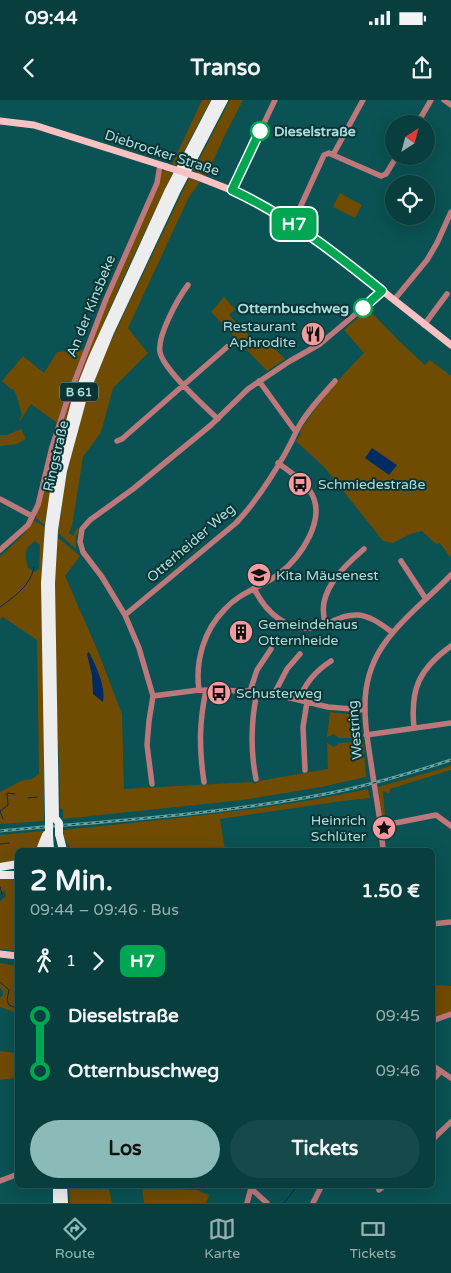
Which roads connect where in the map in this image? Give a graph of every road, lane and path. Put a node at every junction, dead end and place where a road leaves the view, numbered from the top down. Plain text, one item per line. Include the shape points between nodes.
1 (216, 100) edge
2 (224, 100) edge
3 (275, 100) edge
4 (363, 100) edge
5 (431, 100) edge
6 (444, 100) edge
7 (451, 104) edge
8 (422, 115) edge
9 (0, 121) edge
10 (333, 155) junction
11 (392, 165) edge
12 (163, 166) junction
13 (232, 190) junction
14 (451, 212) edge
15 (293, 224) junction
16 (188, 285) dead end
17 (382, 291) junction
18 (447, 294) dead end
19 (394, 300) junction
20 (424, 325) junction
21 (450, 343) edge
22 (227, 346) dead end
23 (259, 381) junction
24 (335, 381) dead end
25 (184, 385) junction
26 (218, 419) junction
27 (296, 432) junction
28 (117, 441) dead end
29 (278, 464) junction
30 (0, 499) edge
31 (32, 516) junction
32 (51, 531) junction
33 (364, 549) dead end
34 (0, 550) edge
35 (401, 562) dead end
36 (451, 577) edge
37 (254, 588) junction
38 (426, 599) junction
39 (125, 615) junction
40 (326, 624) junction
41 (392, 632) junction
42 (451, 646) edge
43 (271, 649) dead end
44 (300, 654) dead end
45 (331, 661) dead end
46 (199, 690) junction
47 (206, 690) junction
48 (250, 691) junction
49 (257, 692) junction
50 (274, 694) junction
51 (153, 696) junction
52 (299, 700) junction
53 (307, 702) junction
54 (364, 710) junction
55 (451, 723) edge
56 (414, 728) junction
57 (366, 735) junction
58 (306, 770) dead end
59 (256, 779) dead end
60 (204, 782) dead end
61 (152, 784) dead end
62 (380, 826) junction
63 (451, 826) edge
64 (52, 833) junction
65 (41, 848) edge
66 (50, 848) edge
67 (56, 848) edge
68 (62, 848) edge
69 (383, 848) edge
70 (15, 864) edge
71 (0, 867) edge
72 (0, 875) edge
73 (15, 875) edge
74 (451, 922) edge
75 (435, 924) edge
76 (2, 954) edge
77 (15, 956) edge
78 (451, 1014) edge
79 (435, 1020) edge
80 (435, 1067) edge
81 (441, 1071) junction
82 (435, 1077) edge
83 (451, 1078) edge
84 (451, 1122) edge
85 (435, 1137) edge
86 (15, 1175) edge
87 (0, 1181) edge
88 (61, 1188) edge
89 (61, 1188) edge
90 (249, 1188) edge
91 (250, 1188) edge
92 (320, 1188) edge
93 (57, 1203) edge
94 (65, 1203) edge
95 (247, 1203) edge
96 (267, 1203) edge
97 (313, 1203) edge

1 - 32 highway, Ringstraße / B 61 via 165,199 92,359 57,470
2 - 32 highway, Ringstraße / B 61 via 161,224 90,381 72,435
3 - 13 street
4 - 10 street
5 - 8 street
6 - 7 street
9 - 12 main road, Diebrocker Straße via 34,125
10 - 11 street via 381,176
10 - 15 street via 324,155
12 - 13 main road, Diebrocker Straße, bridge
12 - 31 street, An der Kinsbeke via 106,299 66,404 38,505
13 - 15 main road, Diebrocker Straße
14 - 19 street via 427,260
15 - 17 main road, Diebrocker Straße
16 - 25 street via 162,334 160,346 165,364
17 - 19 main road, Diebrocker Straße
17 - 23 street via 320,344
18 - 20 street
19 - 20 main road, Diebrocker Straße
20 - 21 main road, Diebrocker Straße
22 - 25 street
23 - 26 street
23 - 27 street
24 - 27 street, Otterheider Weg
25 - 26 street
25 - 28 street
26 - 39 street via 90,520 82,530 80,542 83,552
27 - 29 street, Otterheider Weg
29 - 37 street via 308,488 316,505 315,517 308,538 294,560 278,575
29 - 39 street, Otterheider Weg via 236,523
30 - 31 street
31 - 34 street, An der Kinsbeke via 28,525
32 - 64 highway, Ringstraße / B 61, bridge
33 - 40 street via 342,568 331,585 324,611
35 - 38 street
36 - 38 street, Westring
37 - 40 street via 268,611 283,622 303,627
37 - 46 street via 229,604 208,632 198,664
38 - 41 street, Westring
39 - 51 street
40 - 41 street via 358,615 374,620
41 - 54 street, Westring via 370,671
42 - 56 street via 432,660 417,685 413,706
43 - 48 street via 257,670
44 - 50 street via 287,669
45 - 52 street via 310,680
46 - 47 street
46 - 51 street
47 - 48 street
47 - 60 street via 199,743
48 - 49 street
49 - 50 street
49 - 59 street via 251,742
50 - 52 street
51 - 61 street via 147,745
52 - 53 street
53 - 54 street
53 - 58 street via 303,727
54 - 57 street, Westring
55 - 56 street
56 - 57 street
57 - 62 street, Westring
62 - 63 street via 436,815
62 - 69 street, Westring
64 - 65 highway, B 61
64 - 66 highway, Ringstraße / B 61
64 - 67 highway, Ringstraße / B 61
64 - 68 highway, B 61
70 - 71 highway
72 - 73 highway
74 - 75 street
76 - 77 main road
78 - 79 street
80 - 81 street
81 - 82 street
81 - 83 street
84 - 85 street
86 - 87 street
88 - 93 highway
89 - 94 highway
90 - 95 street
91 - 96 street
92 - 97 street

